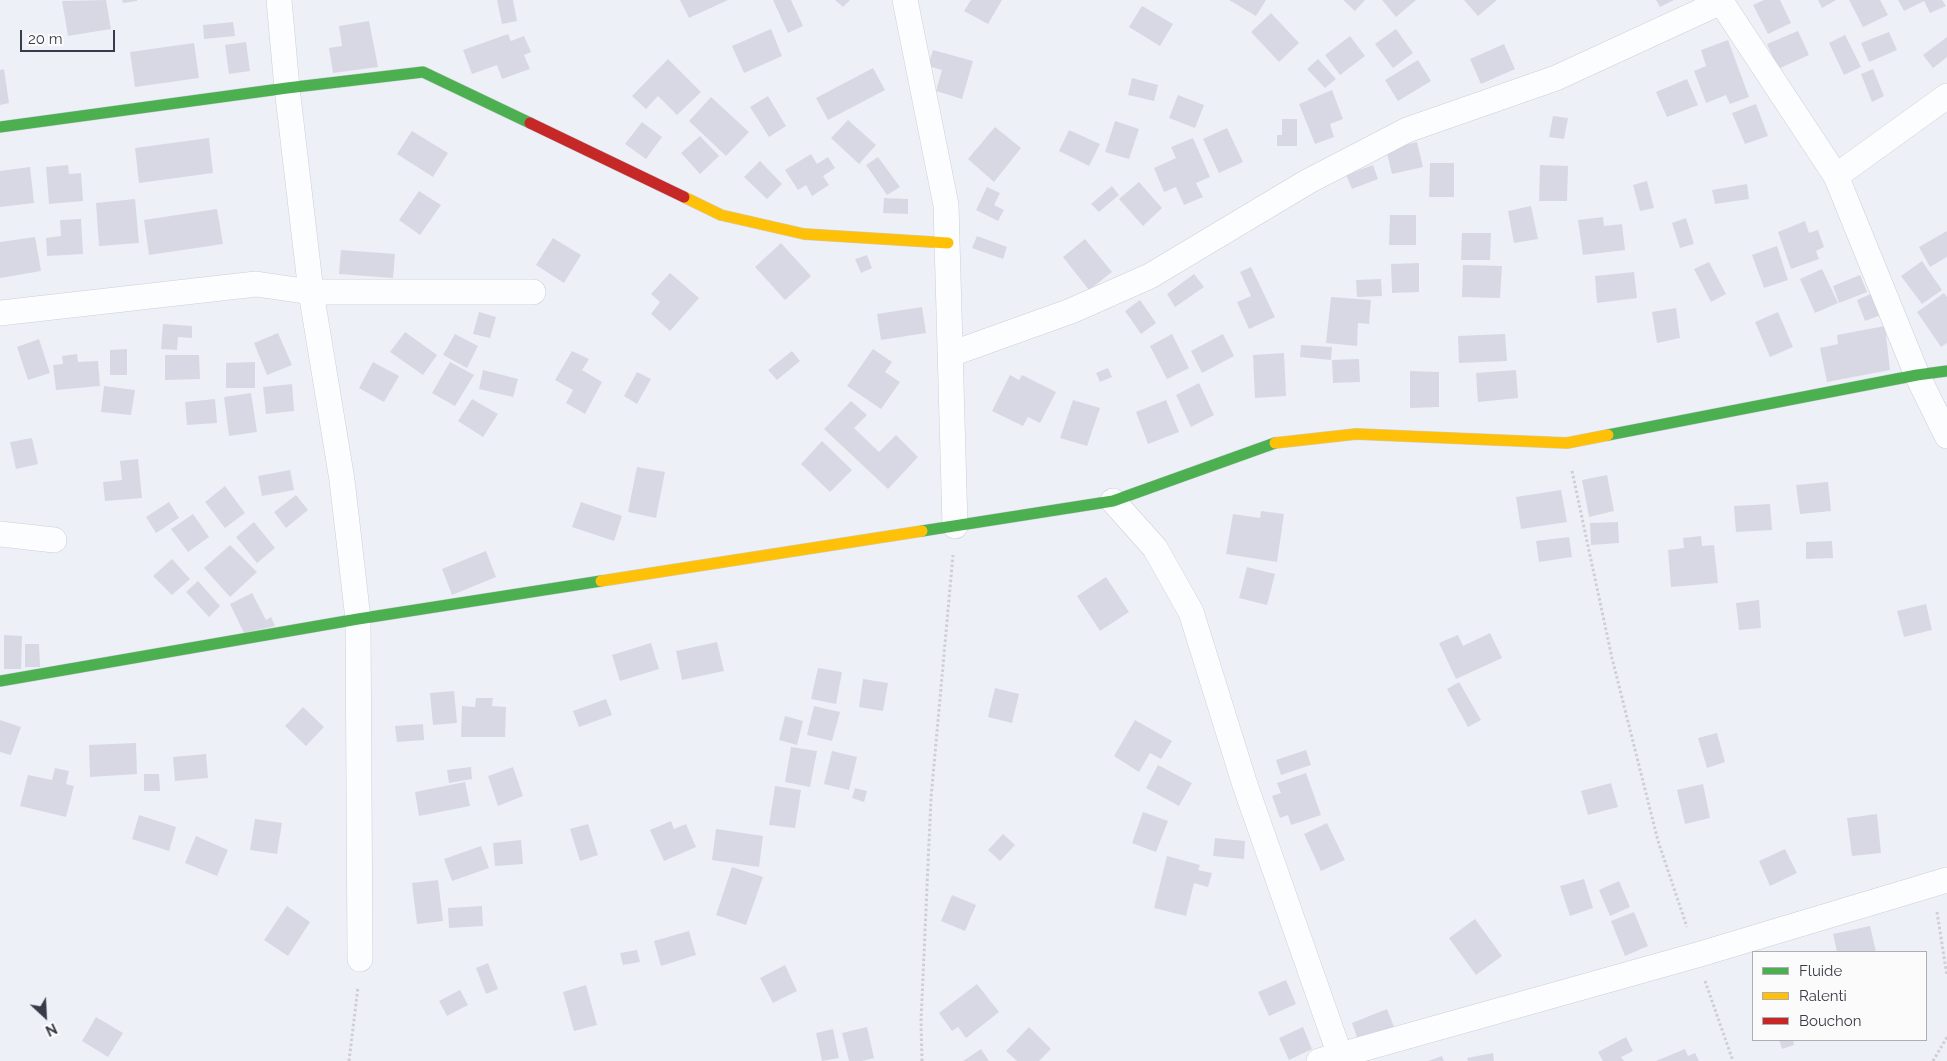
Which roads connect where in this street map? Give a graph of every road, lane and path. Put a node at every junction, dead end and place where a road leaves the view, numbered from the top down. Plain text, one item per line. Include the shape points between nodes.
1 (279, 0) edge
2 (905, 0) edge
3 (1720, 1) edge
4 (287, 88) junction
5 (1947, 96) edge
6 (0, 127) edge
7 (1836, 176) junction
8 (948, 243) junction
9 (311, 292) junction
10 (533, 292) dead end
11 (0, 313) edge
12 (950, 354) junction
13 (1947, 371) edge
14 (1917, 375) junction
15 (1947, 436) edge
16 (1566, 443) junction
17 (1112, 501) junction
18 (955, 526) junction
19 (0, 534) edge
20 (54, 540) dead end
21 (358, 619) junction
22 (0, 681) edge
23 (1940, 882) edge
24 (1697, 955) junction
25 (360, 959) joint
26 (1947, 976) edge
27 (1947, 1037) edge
28 (1334, 1059) edge
29 (349, 1061) edge
30 (922, 1061) edge
31 (1733, 1061) edge
32 (1933, 1061) edge

1 - 4 street
2 - 8 street via 946,205
3 - 7 street
3 - 12 street via 1556,78 1407,130 1307,182 1150,276 1071,310
4 - 6 street
4 - 8 street via 423,72 721,215 804,234
4 - 9 street
5 - 7 street
7 - 14 street
8 - 12 street
9 - 10 street
9 - 11 street via 256,284
9 - 21 street via 342,480
12 - 18 street
13 - 14 street
14 - 15 street
14 - 16 street
16 - 17 street via 1356,434 1270,444
16 - 24 path via 1612,658 1658,841
17 - 18 street
17 - 28 street via 1155,548 1191,612
18 - 21 street
18 - 30 path via 931,798
19 - 20 street
21 - 22 street
21 - 25 street
23 - 24 street
23 - 26 path
24 - 28 street
24 - 31 path
25 - 29 path
27 - 32 path

